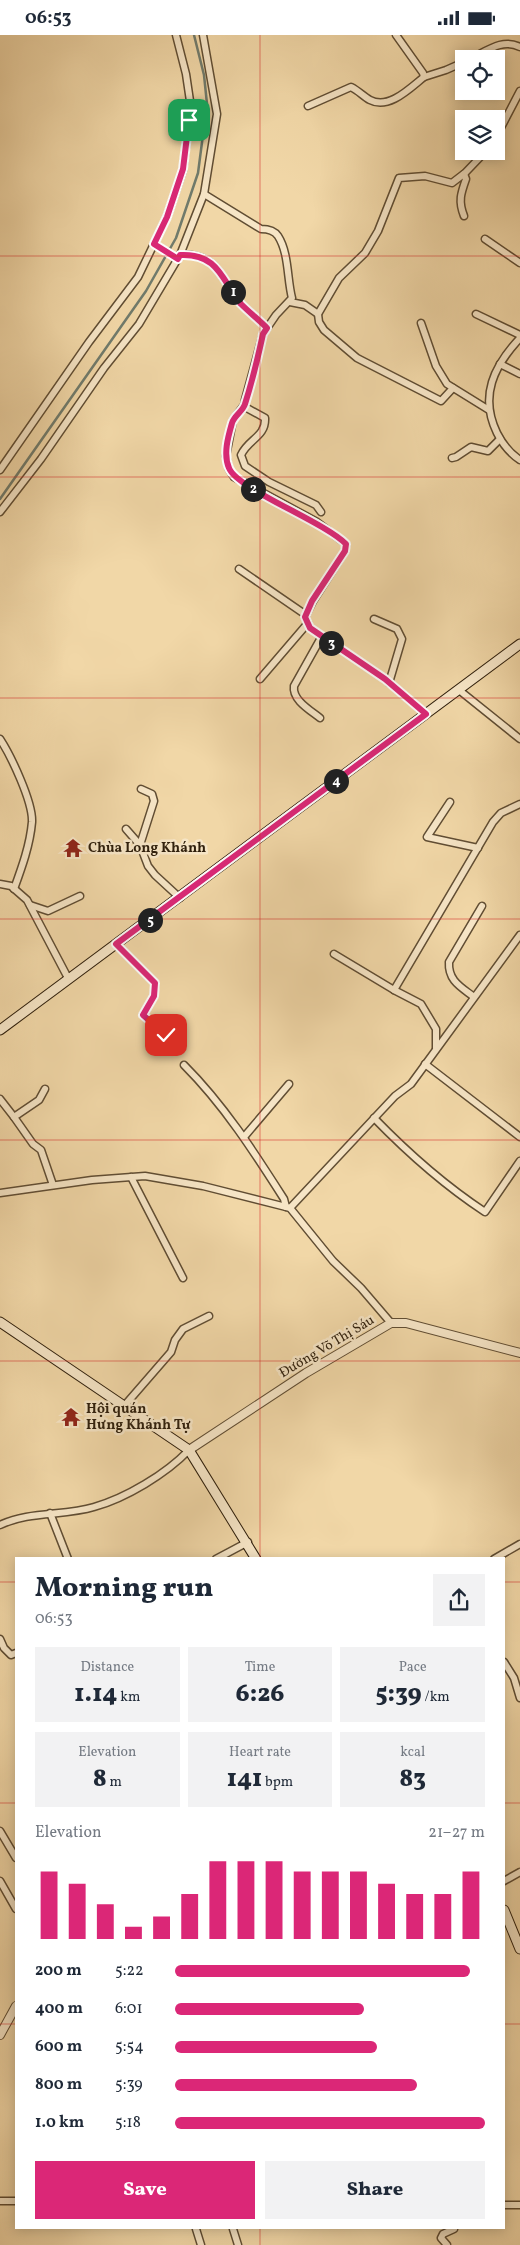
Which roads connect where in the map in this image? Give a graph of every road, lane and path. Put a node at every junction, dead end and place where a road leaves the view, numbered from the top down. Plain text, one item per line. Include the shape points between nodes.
1 (176, 35) edge
2 (203, 35) edge
3 (396, 35) edge
4 (520, 47) edge
5 (488, 50) edge
6 (455, 66) edge
7 (424, 77) junction
8 (520, 91) edge
9 (308, 106) dead end
10 (505, 120) edge
11 (477, 160) edge
12 (464, 174) junction
13 (204, 194) junction
14 (464, 216) dead end
15 (485, 239) dead end
16 (157, 247) junction
17 (178, 257) junction
18 (520, 263) edge
19 (290, 302) junction
20 (318, 314) junction
21 (476, 314) dead end
22 (421, 323) dead end
23 (267, 328) junction
24 (520, 336) edge
25 (500, 364) junction
26 (520, 374) edge
27 (453, 388) junction
28 (245, 404) junction
29 (489, 411) junction
30 (500, 439) junction
31 (452, 458) dead end
32 (520, 460) edge
33 (0, 470) edge
34 (0, 512) edge
35 (321, 512) dead end
36 (239, 569) dead end
37 (306, 615) junction
38 (374, 619) dead end
39 (308, 623) junction
40 (322, 636) junction
41 (520, 644) edge
42 (260, 679) dead end
43 (389, 683) junction
44 (459, 690) junction
45 (426, 714) junction
46 (320, 718) dead end
47 (0, 739) edge
48 (520, 739) edge
49 (141, 789) dead end
50 (450, 801) dead end
51 (520, 804) edge
52 (126, 829) dead end
53 (140, 845) junction
54 (478, 848) junction
55 (0, 884) edge
56 (14, 889) junction
57 (80, 896) dead end
58 (180, 897) junction
59 (30, 905) junction
60 (482, 906) dead end
61 (520, 935) edge
62 (116, 944) junction
63 (334, 954) dead end
64 (68, 978) junction
65 (394, 990) junction
66 (474, 997) junction
67 (0, 1030) edge
68 (166, 1035) dead end
69 (436, 1049) junction
70 (425, 1064) junction
71 (184, 1065) dead end
72 (288, 1084) dead end
73 (45, 1089) dead end
74 (0, 1099) edge
75 (14, 1117) junction
76 (374, 1118) junction
77 (244, 1137) junction
78 (520, 1137) edge
79 (520, 1161) edge
80 (131, 1177) junction
81 (53, 1185) junction
82 (0, 1193) edge
83 (288, 1207) junction
84 (183, 1278) dead end
85 (210, 1316) dead end
86 (0, 1322) edge
87 (391, 1323) junction
88 (520, 1353) edge
89 (125, 1405) junction
90 (189, 1450) junction
91 (50, 1513) junction
92 (0, 1525) edge
93 (248, 1542) junction
94 (520, 1544) edge
95 (67, 1557) edge
96 (220, 1557) edge
97 (255, 1557) edge
98 (497, 1557) edge
99 (0, 1639) edge
100 (15, 1653) edge
101 (505, 1664) edge
102 (520, 1698) edge
103 (0, 1831) edge
104 (15, 1856) edge
105 (520, 1872) edge
106 (505, 1880) edge
107 (0, 1881) edge
108 (15, 1907) edge
109 (505, 1912) edge
110 (520, 1949) edge
111 (15, 2008) edge
112 (0, 2035) edge
113 (0, 2201) edge
114 (15, 2201) edge
115 (505, 2205) edge
116 (520, 2205) edge
117 (196, 2229) edge
118 (233, 2229) edge
119 (454, 2229) edge
120 (201, 2245) edge
121 (238, 2245) edge
122 (447, 2245) edge

1 - 16 street via 186,74 189,120 183,169
2 - 13 street via 217,114
3 - 7 street
4 - 5 street via 505,43
6 - 7 street
7 - 9 street via 407,92 385,103 368,100 351,87
8 - 10 street
11 - 12 street
12 - 14 street via 466,181 460,201
12 - 20 street via 452,183 425,176 399,178 378,231 365,253 339,278
13 - 17 street
13 - 19 street via 278,236 284,253
15 - 18 street
16 - 17 street
16 - 33 street
17 - 23 street via 192,254 218,269 241,303
17 - 34 street via 139,324
19 - 20 street via 305,305
19 - 23 street
20 - 27 street via 324,330 357,358 442,401
21 - 24 street
22 - 27 street via 436,366
23 - 28 street
24 - 25 street
25 - 26 street
25 - 29 street via 488,392
27 - 29 street
28 - 35 street via 265,418 261,434 246,445 241,455 246,466 269,482 316,505
28 - 37 street via 233,420 226,456 234,477 316,522 346,544 345,551
29 - 30 street
30 - 31 street via 488,451 471,447
30 - 32 street
36 - 37 street
37 - 39 street
38 - 43 street via 397,629 402,639
39 - 40 street
39 - 42 street
40 - 43 street
40 - 46 street via 293,691 296,699
41 - 44 main road
43 - 45 street
44 - 45 main road
44 - 48 street
45 - 58 main road
47 - 56 street via 12,757 32,819 29,841
49 - 53 street via 152,794 154,801
50 - 54 street via 427,837
51 - 54 street via 497,817
52 - 53 street
53 - 58 street via 148,866
54 - 65 street
55 - 56 street
56 - 59 street
57 - 59 street via 48,911
58 - 62 main road
59 - 64 street
60 - 66 street via 449,962 448,972 454,983
61 - 66 street
62 - 64 main road
62 - 68 street via 155,983 154,996 143,1015
63 - 65 street
64 - 67 main road
65 - 69 street via 425,1009 436,1029
66 - 69 street
69 - 70 street
70 - 76 street via 411,1084
70 - 78 street
71 - 77 street
72 - 77 street
73 - 75 street via 39,1100
74 - 75 street
75 - 81 street via 41,1150
76 - 79 street via 452,1190 485,1212
76 - 83 street
77 - 83 street
80 - 81 street
80 - 83 street via 160,1177
80 - 84 street
81 - 82 street
83 - 87 street
85 - 89 street via 183,1329 171,1352
86 - 89 main road
87 - 88 street, Đường Võ Thị Sáu via 406,1323
87 - 90 street, Đường Võ Thị Sáu via 306,1373
89 - 90 main road
90 - 91 street via 156,1478 120,1496 94,1507
90 - 93 main road
91 - 92 street
91 - 95 street
93 - 96 street
93 - 97 main road
94 - 98 street
99 - 100 street via 11,1655
101 - 102 street
103 - 104 street
105 - 106 street
107 - 108 street
109 - 110 main road
111 - 112 street
113 - 114 street
115 - 116 street
117 - 120 street
118 - 121 street
119 - 122 street via 441,2238

